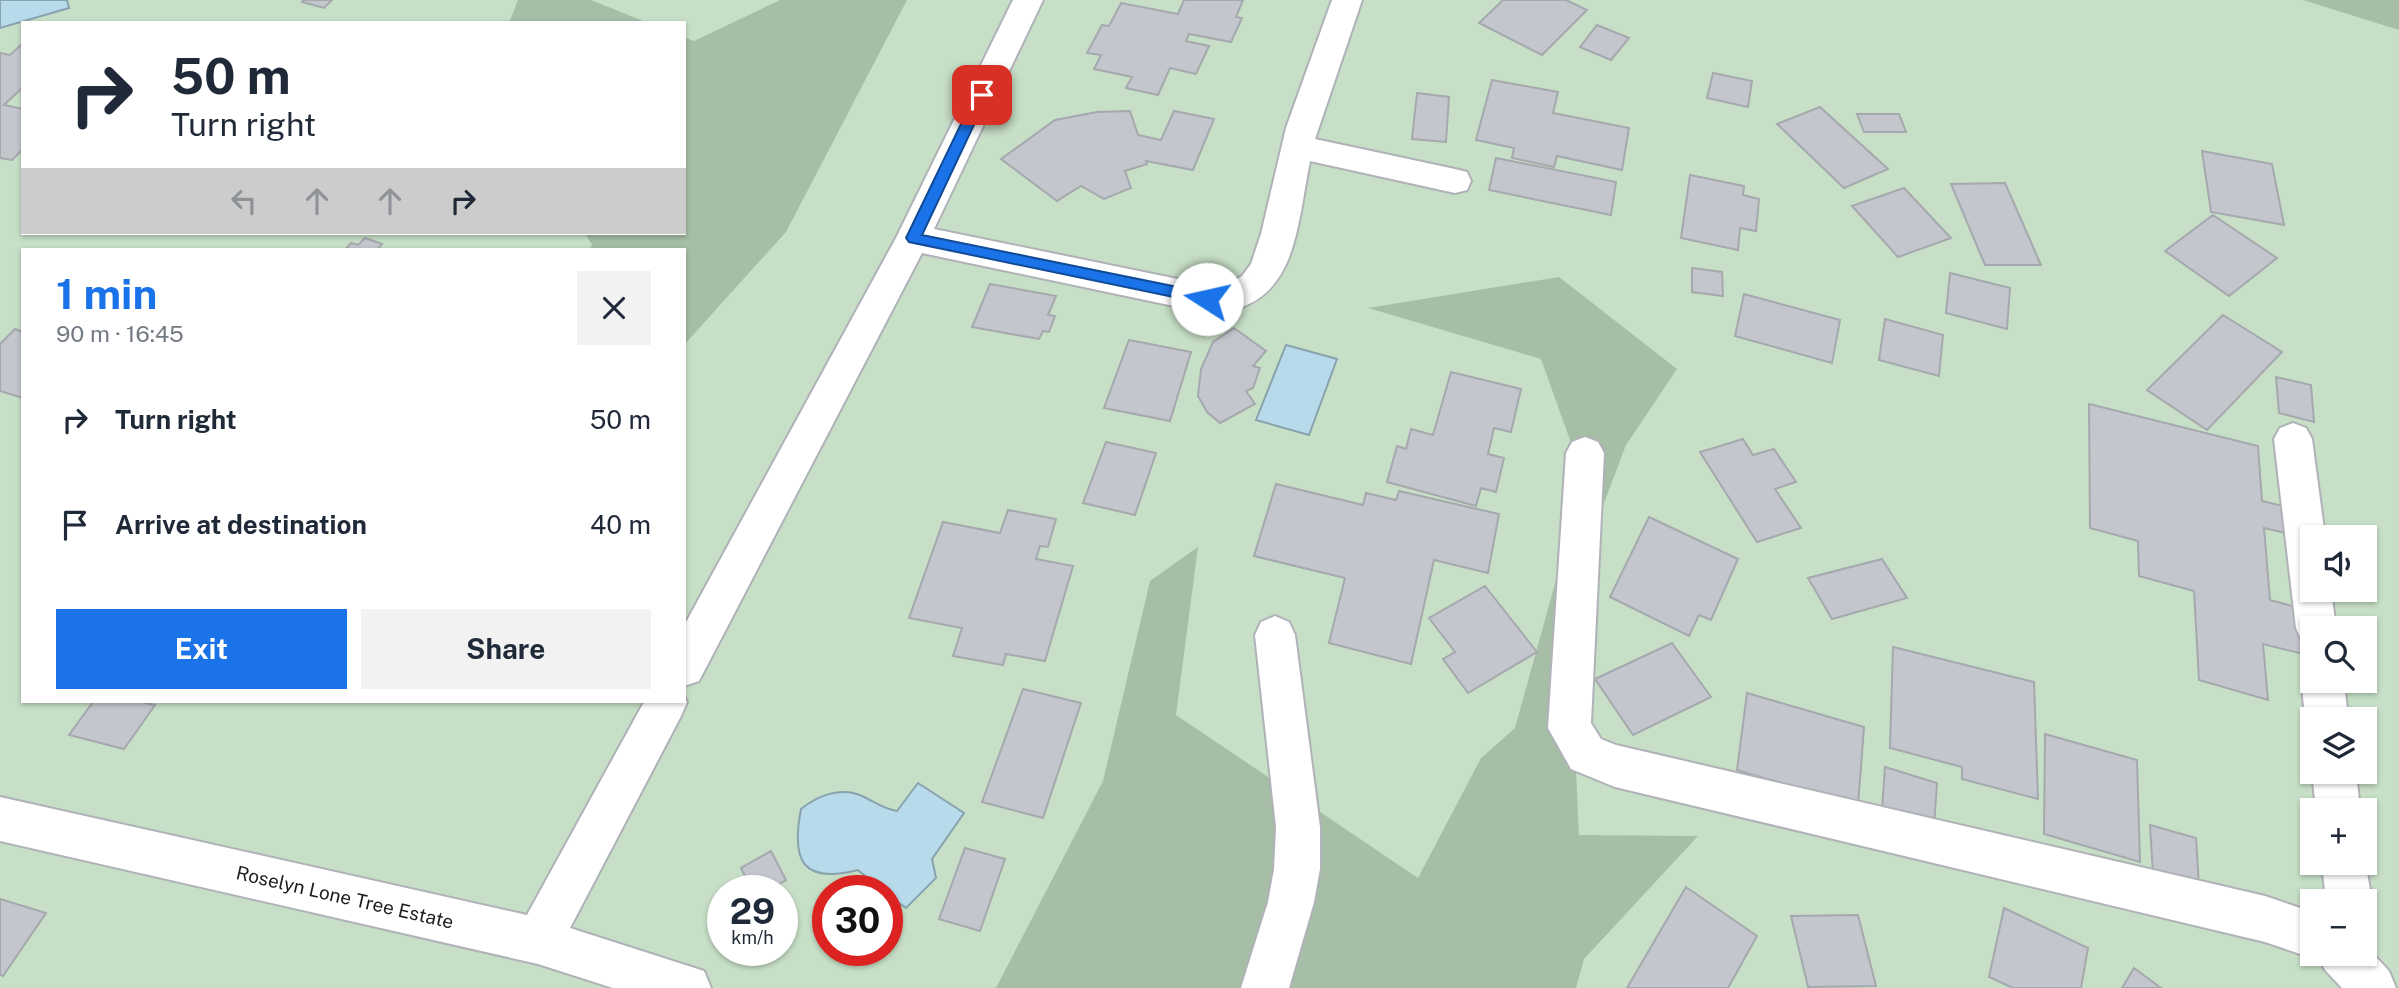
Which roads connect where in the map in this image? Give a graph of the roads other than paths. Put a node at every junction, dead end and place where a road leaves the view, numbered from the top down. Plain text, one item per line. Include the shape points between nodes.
1 (1028, 0) edge
2 (1347, 0) edge
3 (1297, 147) junction
4 (1455, 181) dead end
5 (914, 238) junction
6 (2293, 439) dead end
7 (1586, 453) dead end
8 (2315, 616) edge
9 (1275, 635) dead end
10 (686, 663) edge
11 (665, 703) edge
12 (0, 819) edge
13 (2300, 931) edge
14 (538, 941) junction
15 (687, 988) edge
16 (1265, 988) edge

1 - 5 street
2 - 3 street
3 - 4 street
3 - 5 street via 1272,254 1259,280 1230,299 1132,285
5 - 10 street
6 - 8 street
7 - 13 street via 1569,728 1586,754 1615,766
9 - 16 street via 1298,827 1297,869
11 - 14 street
12 - 14 street, Roselyn Lone Tree Estate
14 - 15 street, Roselyn Lone Tree Estate

